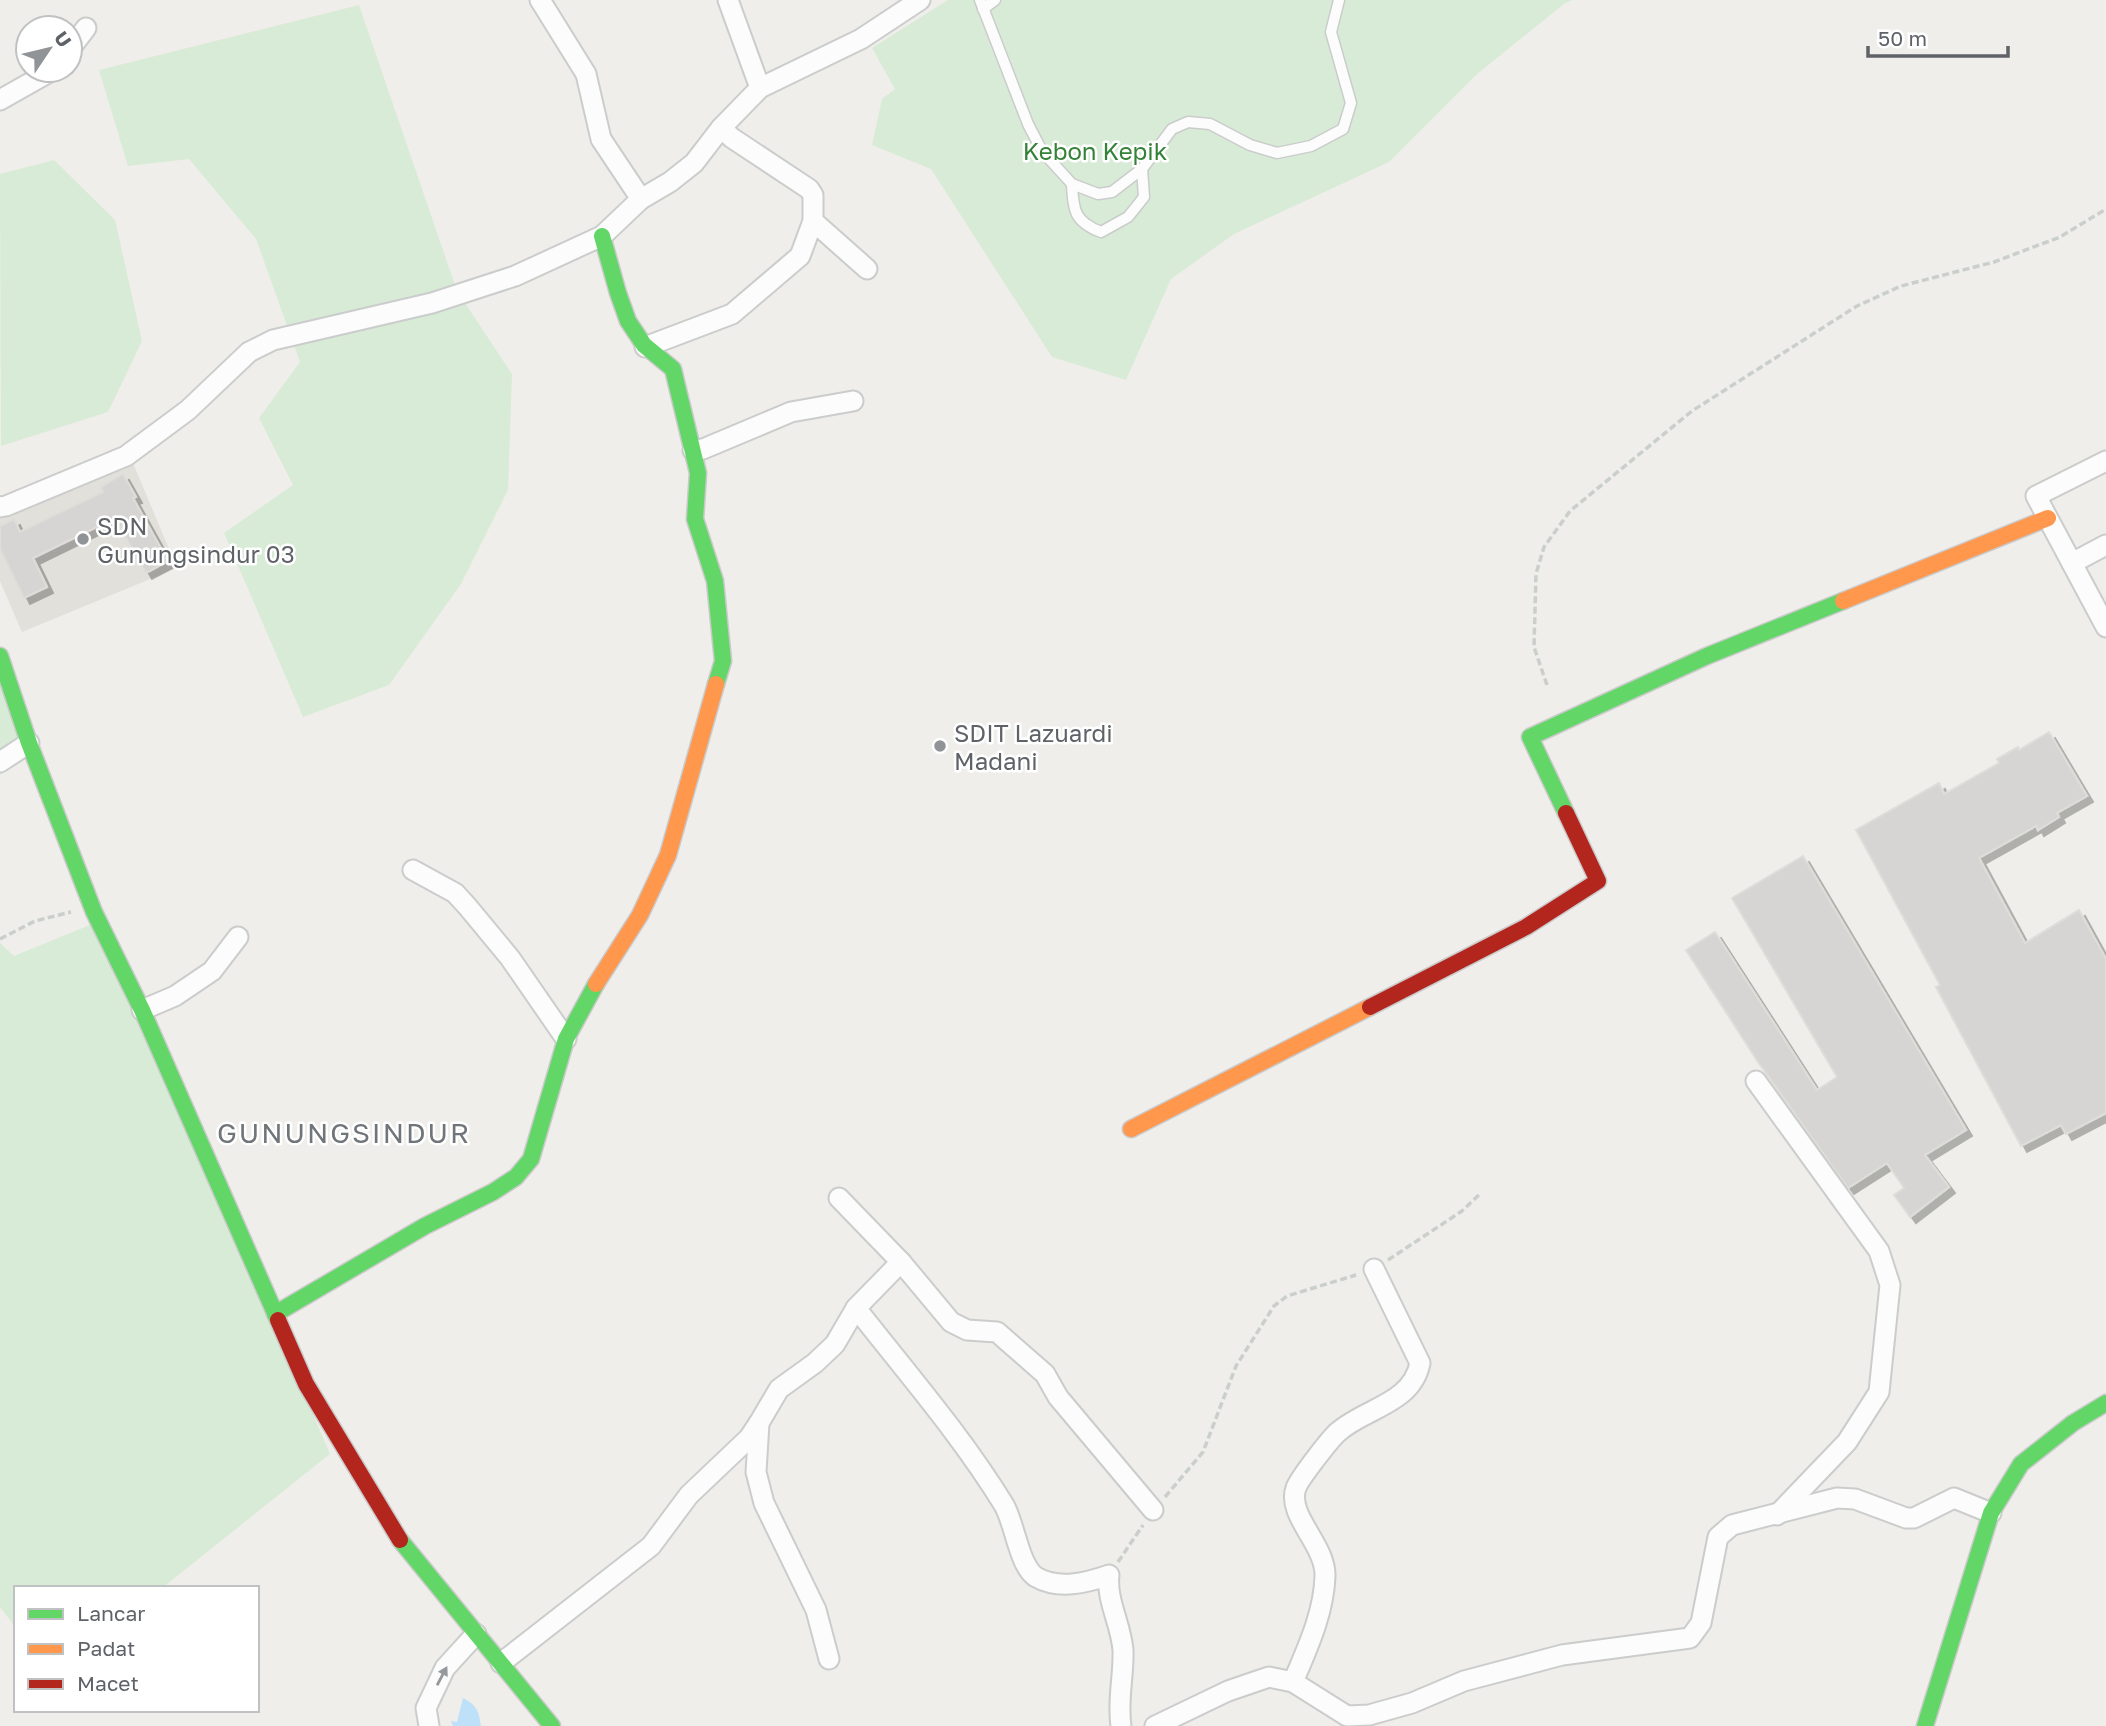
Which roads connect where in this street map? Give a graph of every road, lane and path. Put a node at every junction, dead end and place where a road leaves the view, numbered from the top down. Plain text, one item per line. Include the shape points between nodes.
1 (540, 0) edge
2 (729, 0) edge
3 (920, 0) edge
4 (995, 0) edge
5 (1339, 0) edge
6 (981, 4) edge
7 (86, 28) dead end
8 (84, 31) edge
9 (28, 84) edge
10 (760, 88) junction
11 (0, 100) edge
12 (722, 128) junction
13 (1142, 169) junction
14 (1072, 184) junction
15 (640, 199) junction
16 (2106, 209) edge
17 (813, 222) junction
18 (602, 236) junction
19 (867, 269) dead end
20 (645, 347) junction
21 (853, 401) dead end
22 (693, 450) junction
23 (2106, 461) edge
24 (0, 506) edge
25 (2048, 519) junction
26 (2106, 545) edge
27 (2072, 563) junction
28 (2106, 626) edge
29 (0, 656) edge
30 (1547, 685) dead end
31 (29, 743) junction
32 (0, 762) edge
33 (413, 870) dead end
34 (94, 912) junction
35 (239, 937) dead end
36 (0, 939) edge
37 (142, 1010) junction
38 (566, 1039) junction
39 (1756, 1081) dead end
40 (1131, 1129) dead end
41 (1480, 1194) dead end
42 (839, 1198) dead end
43 (901, 1262) junction
44 (1374, 1269) junction
45 (856, 1308) junction
46 (275, 1314) junction
47 (2106, 1403) edge
48 (759, 1423) junction
49 (1153, 1510) junction
50 (1991, 1513) junction
51 (1776, 1516) junction
52 (1109, 1575) junction
53 (476, 1634) junction
54 (830, 1659) dead end
55 (501, 1663) junction
56 (1293, 1682) junction
57 (429, 1726) edge
58 (552, 1726) edge
59 (1121, 1726) edge
60 (1155, 1726) edge
61 (1925, 1726) edge

1 - 15 street via 586,74 601,139
2 - 10 street
3 - 10 street via 861,38
4 - 6 lane
5 - 13 lane via 1331,32 1351,103 1343,129 1311,146 1277,153 1210,124 1188,122 1172,129
6 - 14 lane via 1028,124 1042,151
7 - 8 street
9 - 11 street
10 - 12 street
12 - 15 street via 694,163
12 - 17 street via 809,189
13 - 14 lane via 1112,192 1098,194
13 - 14 lane via 1143,197 1128,217 1101,232 1087,227 1073,210
15 - 18 street
16 - 30 path via 2060,237 1994,262 1901,286 1857,306 1692,411 1570,511 1544,547 1536,574 1534,647
17 - 19 street
17 - 20 street via 800,256 732,314
18 - 20 street via 628,322
18 - 24 street via 515,276 432,303 273,340 249,352 188,410 126,456
20 - 22 street via 665,358 673,369
21 - 22 street via 792,412
22 - 38 street via 698,473 695,519 715,581 723,661 668,855 640,915
23 - 25 street via 2036,496
25 - 27 street
25 - 40 street via 1707,656 1530,737 1598,881 1526,927
26 - 27 street
27 - 28 street
29 - 31 street
31 - 32 street
31 - 34 street
33 - 38 street via 455,893 467,906
34 - 36 path via 35,921
34 - 37 street
35 - 37 street via 212,971 175,996
37 - 46 street
38 - 46 street via 531,1159 516,1177
39 - 51 street via 1879,1251 1890,1285 1879,1392 1847,1442
41 - 44 path
42 - 43 street
43 - 45 street
43 - 49 street via 951,1322 967,1330 997,1332 1045,1374 1058,1397
44 - 49 path via 1287,1296 1274,1306 1236,1366 1203,1452
44 - 56 street via 1420,1363 1418,1376 1402,1395 1338,1432 1297,1486 1293,1502 1321,1556 1325,1575 1316,1628
45 - 48 street via 835,1344 779,1388
45 - 52 street via 978,1464 1006,1510 1028,1570 1058,1584
46 - 53 street via 306,1384 379,1507
47 - 50 street via 2021,1464
48 - 54 street via 756,1472 764,1503 816,1610
48 - 55 street via 689,1495 651,1546
49 - 52 path
50 - 51 street via 1954,1498 1906,1518 1855,1499 1837,1498
50 - 61 street
51 - 56 street via 1732,1525 1718,1537 1701,1623 1690,1637 1562,1655 1464,1681 1370,1715 1347,1716
52 - 59 street via 1123,1651
53 - 55 street
57 -> 53 street via 426,1708 445,1668
55 - 58 street
56 - 60 street via 1269,1677

